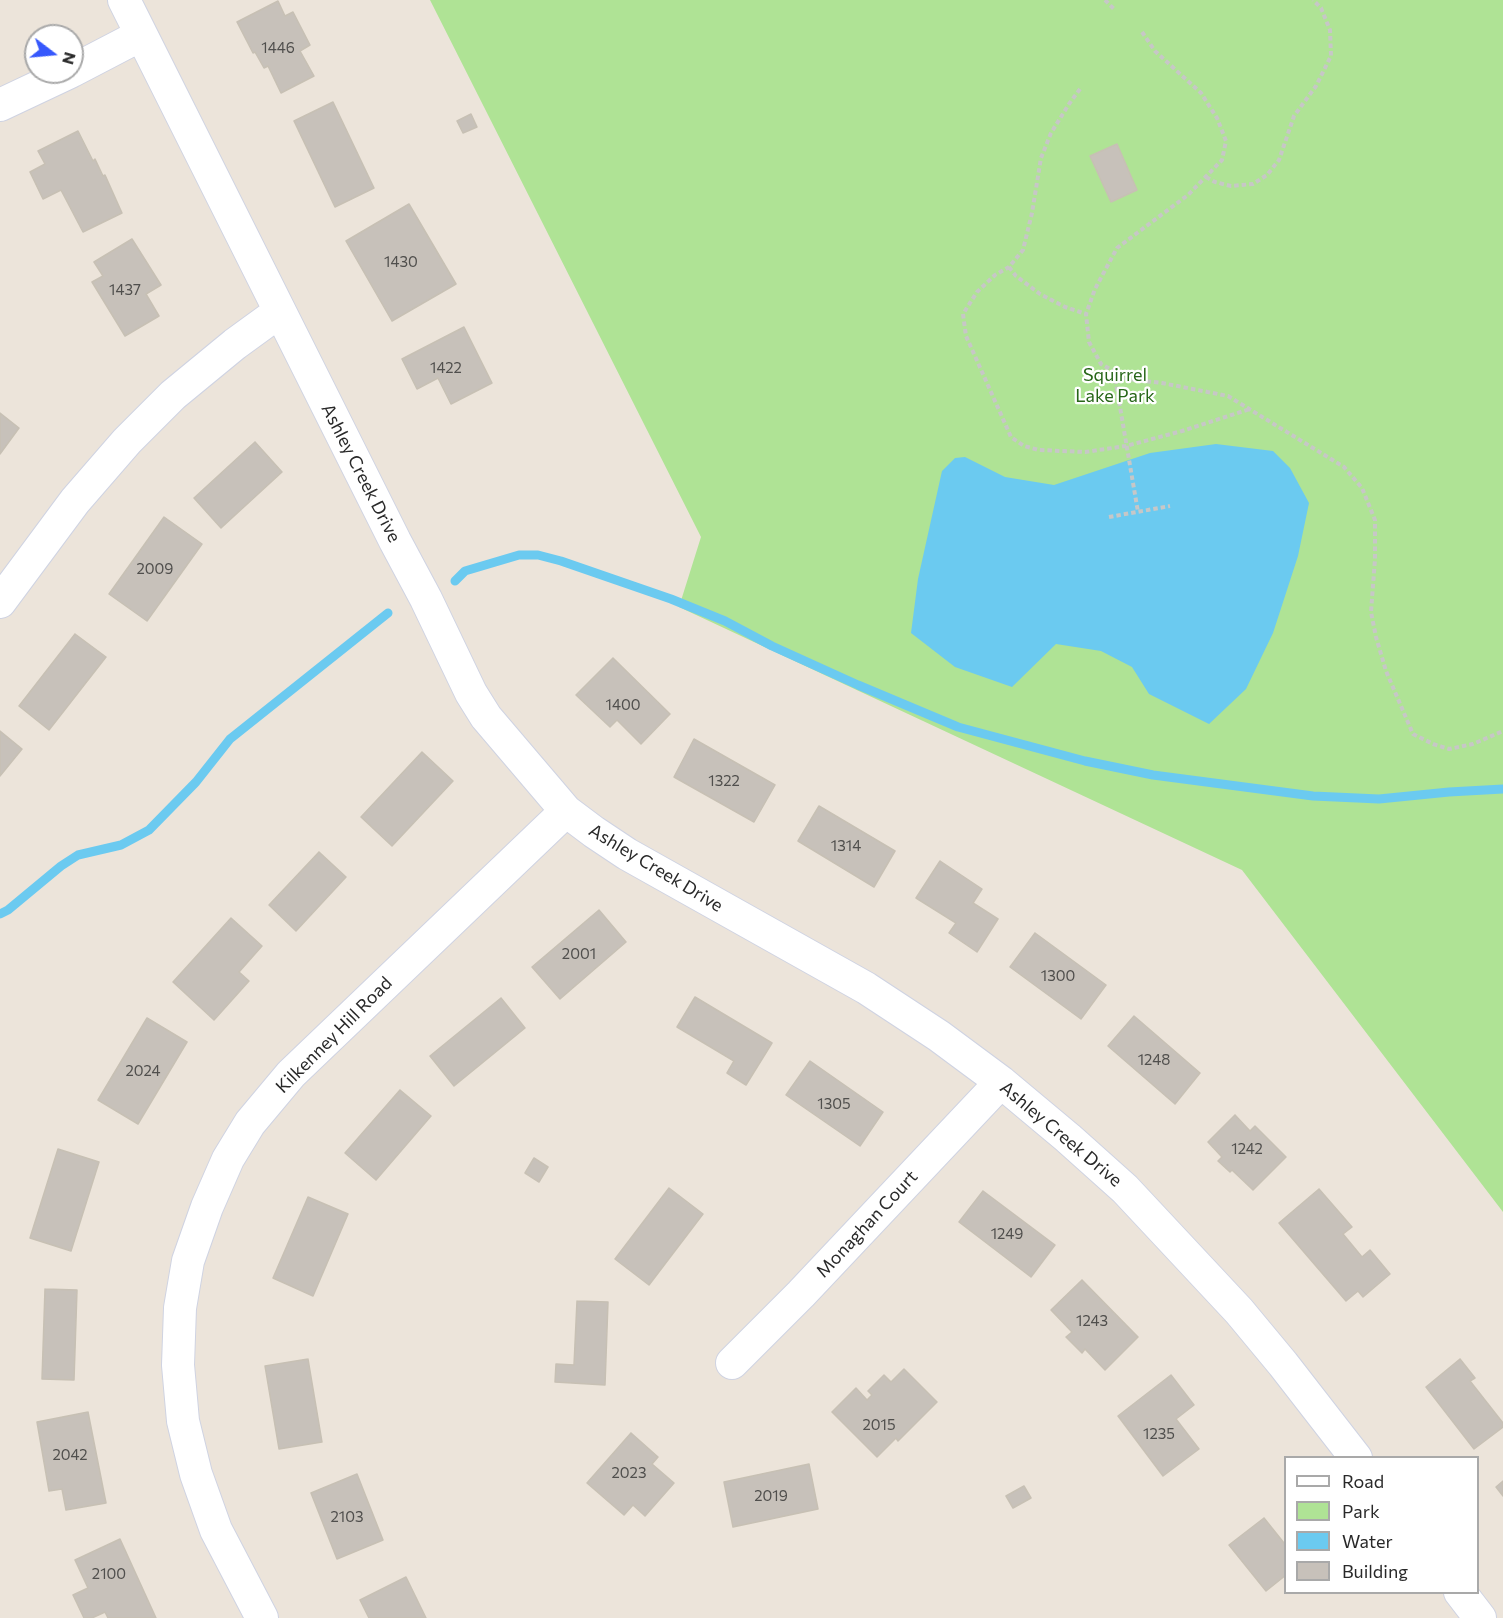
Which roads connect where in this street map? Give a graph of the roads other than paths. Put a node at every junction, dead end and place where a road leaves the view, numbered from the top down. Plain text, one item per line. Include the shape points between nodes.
1 (124, 0) edge
2 (141, 35) junction
3 (84, 65) edge
4 (45, 84) edge
5 (0, 105) edge
6 (279, 312) junction
7 (0, 602) edge
8 (566, 811) junction
9 (1001, 1082) junction
10 (732, 1364) dead end
11 (1354, 1456) edge
12 (1461, 1594) edge
13 (262, 1618) edge
14 (1480, 1618) edge

1 - 2 street, Ashley Creek Drive
2 - 3 street
2 - 6 street, Ashley Creek Drive
4 - 5 street
6 - 7 street via 172,395 135,433 75,501
6 - 8 street, Ashley Creek Drive via 471,693 486,717
8 - 9 street, Ashley Creek Drive via 627,854 866,988
8 - 13 street, Kilkenney Hill Road via 291,1074 250,1123 228,1159 207,1207 189,1261 180,1308 178,1365 183,1421 216,1530
9 - 10 street, Monaghan Court
9 - 11 street, Ashley Creek Drive via 1125,1189 1239,1311
12 - 14 street

